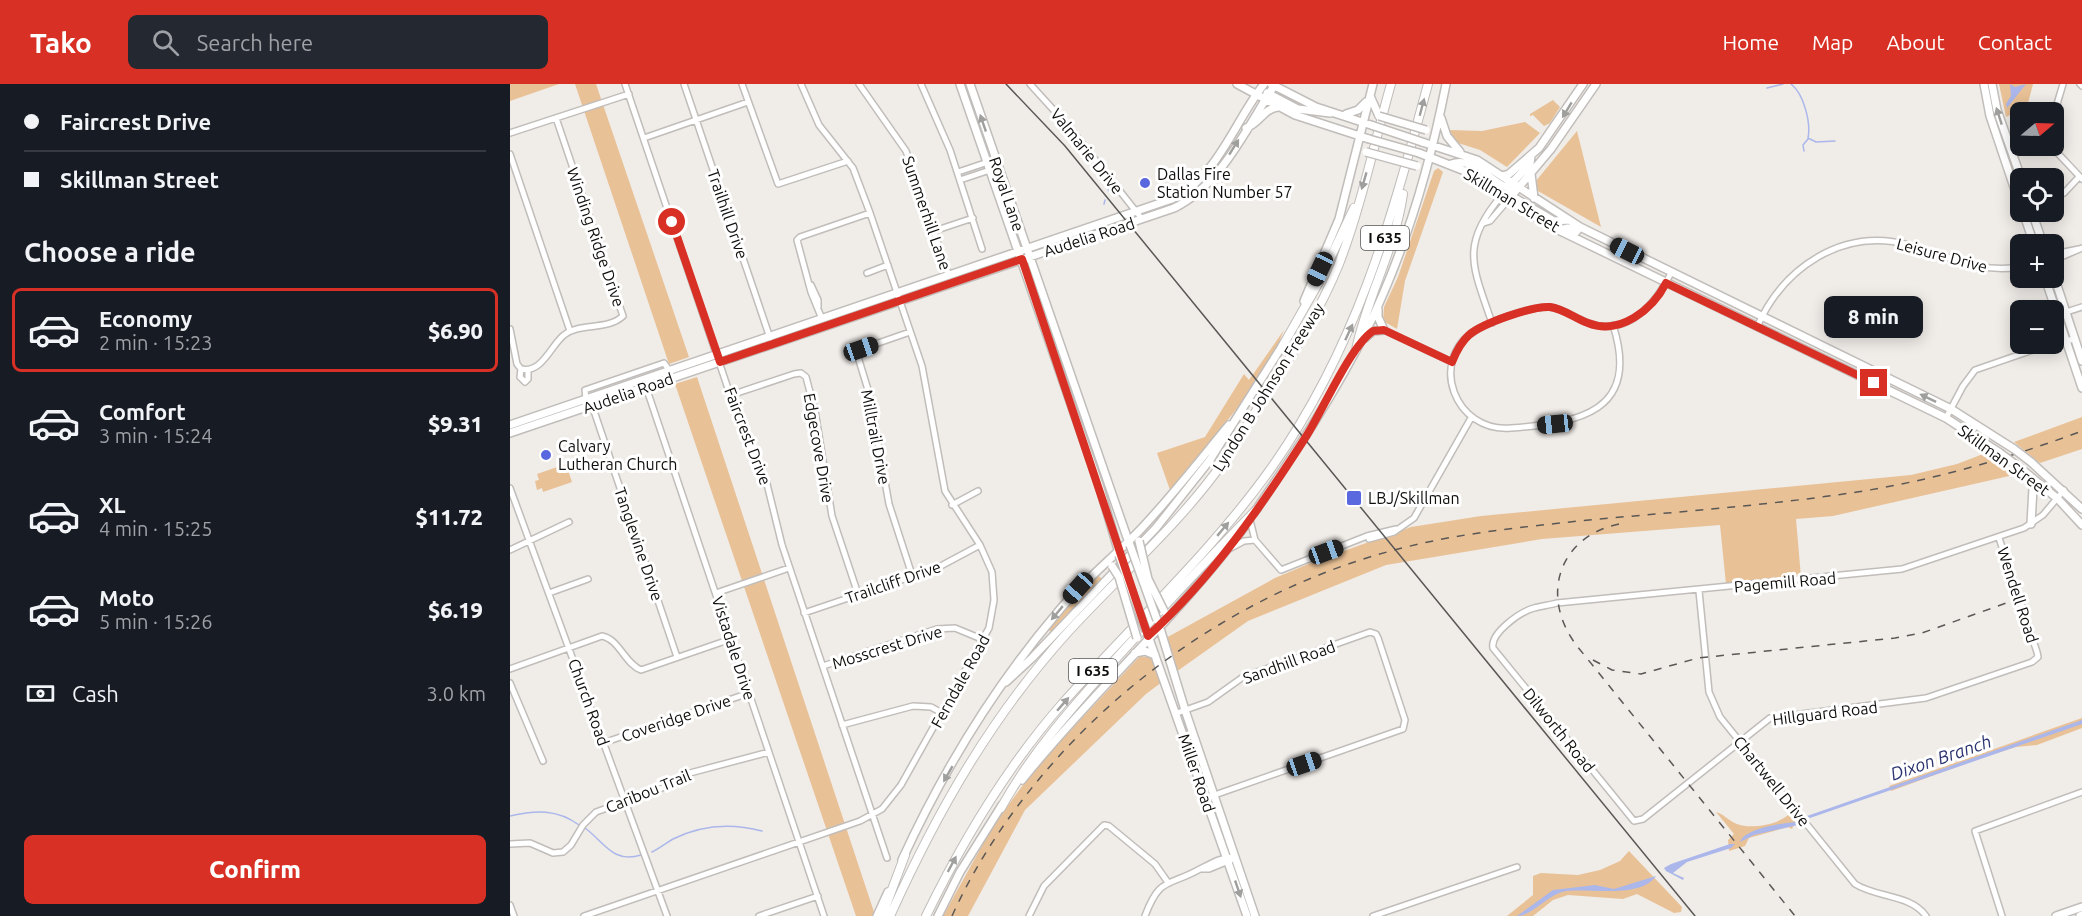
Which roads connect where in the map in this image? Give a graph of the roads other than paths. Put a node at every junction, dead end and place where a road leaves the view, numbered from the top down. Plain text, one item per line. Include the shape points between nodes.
1 (625, 84) edge
2 (684, 84) edge
3 (742, 84) edge
4 (801, 84) edge
5 (859, 84) edge
6 (921, 84) edge
7 (960, 84) edge
8 (970, 84) edge
9 (1030, 84) edge
10 (1237, 84) edge
11 (1273, 84) edge
12 (1373, 84) edge
13 (1391, 84) edge
14 (1428, 84) edge
15 (1446, 84) edge
16 (1583, 84) edge
17 (1596, 84) edge
18 (1984, 84) edge
19 (1992, 84) edge
20 (2063, 84) edge
21 (1261, 85) edge
22 (1269, 93) junction
23 (629, 94) junction
24 (1256, 96) junction
25 (1369, 96) junction
26 (1264, 100) junction
27 (748, 102) junction
28 (2058, 102) edge
29 (1278, 107) junction
30 (1338, 114) junction
31 (1440, 116) junction
32 (556, 118) junction
33 (696, 120) junction
34 (1362, 122) junction
35 (1246, 128) junction
36 (510, 133) edge
37 (1358, 136) junction
38 (1550, 136) junction
39 (644, 138) junction
40 (1558, 139) junction
41 (1433, 145) junction
42 (2010, 147) joint
43 (2001, 149) junction
44 (1460, 152) junction
45 (510, 154) edge
46 (1531, 156) junction
47 (2060, 156) edge
48 (1429, 157) junction
49 (848, 161) junction
50 (997, 162) junction
51 (1407, 162) junction
52 (1450, 165) junction
53 (989, 166) junction
54 (1351, 168) junction
55 (958, 172) junction
56 (1531, 174) junction
57 (1502, 176) junction
58 (2010, 176) edge
59 (2080, 178) edge
60 (960, 180) junction
61 (1422, 182) junction
62 (1513, 187) junction
63 (2064, 193) dead end
64 (1507, 197) junction
65 (1534, 199) junction
66 (1358, 201) junction
67 (1136, 211) junction
68 (870, 213) junction
69 (973, 218) junction
70 (1142, 219) junction
71 (1569, 220) junction
72 (1106, 221) junction
73 (1580, 227) junction
74 (1559, 230) junction
75 (934, 231) junction
76 (1108, 231) junction
77 (2081, 248) edge
78 (982, 249) dead end
79 (2064, 252) edge
80 (1024, 254) junction
81 (2064, 256) edge
82 (888, 265) junction
83 (2010, 268) edge
84 (867, 273) dead end
85 (1671, 273) junction
86 (950, 279) junction
87 (1666, 283) junction
88 (2058, 288) edge
89 (898, 297) junction
90 (1378, 306) junction
91 (2082, 307) edge
92 (2065, 312) junction
93 (1761, 317) junction
94 (822, 319) junction
95 (1492, 323) junction
96 (1048, 325) junction
97 (1613, 325) junction
98 (1757, 327) junction
99 (510, 329) edge
100 (1384, 330) junction
101 (570, 331) junction
102 (910, 332) junction
103 (2064, 334) edge
104 (769, 337) junction
105 (2074, 339) junction
106 (2066, 340) junction
107 (772, 345) junction
108 (1282, 347) junction
109 (1356, 350) junction
110 (1062, 351) junction
111 (1054, 353) junction
112 (717, 354) junction
113 (2021, 354) edge
114 (2082, 361) edge
115 (720, 362) junction
116 (1452, 362) junction
117 (1857, 363) junction
118 (669, 370) junction
119 (1853, 372) junction
120 (645, 383) junction
121 (2082, 388) edge
122 (731, 395) junction
123 (589, 401) junction
124 (1242, 409) junction
125 (1952, 410) junction
126 (1471, 418) junction
127 (1946, 418) junction
128 (510, 425) edge
129 (510, 434) edge
130 (1994, 434) junction
131 (1988, 444) junction
132 (1105, 477) junction
133 (2031, 477) junction
134 (1097, 480) junction
135 (510, 488) edge
136 (2064, 490) junction
137 (978, 491) dead end
138 (2058, 499) junction
139 (952, 505) junction
140 (1257, 509) junction
141 (2082, 509) edge
142 (1250, 519) junction
143 (569, 522) dead end
144 (1121, 522) junction
145 (2031, 524) junction
146 (2082, 525) edge
147 (1141, 528) junction
148 (1999, 538) junction
149 (1255, 540) junction
150 (530, 542) junction
151 (1129, 543) junction
152 (980, 545) junction
153 (510, 550) edge
154 (1227, 551) junction
155 (1119, 553) junction
156 (1109, 565) junction
157 (789, 568) junction
158 (912, 575) junction
159 (588, 579) dead end
160 (1699, 591) junction
161 (549, 593) junction
162 (716, 593) junction
163 (858, 594) junction
164 (804, 613) junction
165 (1172, 614) junction
166 (1158, 623) junction
167 (1147, 633) junction
168 (1494, 636) joint
169 (731, 639) junction
170 (984, 640) junction
171 (1163, 643) joint
172 (569, 648) junction
173 (1136, 651) junction
174 (2037, 652) joint
175 (1155, 655) junction
176 (677, 657) junction
177 (823, 666) junction
178 (510, 669) edge
179 (1006, 682) junction
180 (510, 683) edge
181 (749, 693) junction
182 (1185, 710) junction
183 (942, 712) junction
184 (1177, 713) junction
185 (842, 725) junction
186 (1739, 741) junction
187 (603, 743) junction
188 (769, 752) junction
189 (543, 761) dead end
190 (2082, 792) edge
191 (1214, 795) junction
192 (1206, 798) junction
193 (626, 802) junction
194 (1001, 808) junction
195 (872, 815) junction
196 (1634, 821) joint
197 (800, 842) junction
198 (510, 844) edge
199 (904, 855) junction
200 (1235, 857) junction
201 (887, 858) dead end
202 (1227, 860) junction
203 (1517, 867) dead end
204 (1167, 881) junction
205 (658, 891) junction
206 (818, 896) junction
207 (510, 905) edge
208 (2082, 907) edge
209 (514, 916) edge
210 (584, 916) edge
211 (667, 916) edge
212 (759, 916) edge
213 (824, 916) edge
214 (877, 916) edge
215 (882, 916) edge
216 (890, 916) edge
217 (926, 916) edge
218 (938, 916) edge
219 (1029, 916) edge
220 (1145, 916) edge
221 (1247, 916) edge
222 (1255, 916) edge
223 (1373, 916) edge
224 (1926, 916) edge
225 (2002, 916) edge
226 (2056, 916) edge

1 - 23 street, Faircrest Drive
2 - 33 street, Trailhill Drive
3 - 27 street
4 - 49 street, Ferndale Road via 819,125
5 - 75 street, Summerhill Lane via 906,151
6 - 55 street
7 - 53 main road, Royal Lane
50 -> 8 main road, Royal Lane
9 - 67 street, Valmarie Drive
10 - 24 main road, Skillman Street
11 - 21 main road
11 - 22 main road, Audelia Road
11 - 30 main road, Skillman Street
12 - 25 main road
13 -> 66 highway, Lyndon B Johnson Freeway / I 635
51 -> 14 highway, I 635
15 - 31 main road
16 -> 38 main road
17 - 40 main road
18 - 43 main road via 1985,100
42 -> 19 main road
20 - 28 street
21 - 24 main road, Audelia Road
22 - 24 main road
22 - 26 main road, Audelia Road
22 - 30 main road via 1298,109
23 - 32 street
23 - 39 street, Faircrest Drive
24 - 26 main road, Skillman Street
24 - 67 main road, Audelia Road via 1191,189
25 - 30 main road via 1358,110
25 - 31 main road, bridge via 1379,116 1426,130
25 - 34 main road
26 - 29 main road, Skillman Street
26 - 35 main road, Audelia Road
27 - 33 street
27 - 49 street via 778,184
29 - 35 main road via 1266,111 1255,125
29 - 37 main road, Skillman Street
30 - 34 main road, Skillman Street
31 - 41 main road
31 - 44 main road via 1443,129
32 - 36 street
32 - 101 street, Winding Ridge Drive via 623,316 597,327
33 - 39 street
33 - 104 street, Trailhill Drive
34 - 37 main road
34 - 41 main road, Skillman Street, bridge
70 -> 35 main road, Audelia Road via 1174,208 1204,190
37 - 48 main road, Skillman Street, bridge
37 - 54 main road
38 - 40 main road
38 - 46 main road
39 - 112 street, Faircrest Drive
40 - 56 main road
41 - 44 main road, Skillman Street
41 - 48 main road
42 - 43 main road
43 - 58 main road
44 - 57 main road, Skillman Street
45 - 101 street
46 - 57 main road
46 - 62 main road via 1530,164
47 - 59 street
48 - 52 main road, Skillman Street
48 - 61 main road
49 - 68 street, Ferndale Road
50 - 53 street
50 - 80 main road, Royal Lane
51 - 109 highway via 1398,226
217 -> 51 highway, I 635 via 972,826 1004,778 1061,706 1218,536 1287,446 1324,385 1359,311
52 - 62 main road via 1475,165
52 - 64 main road, Skillman Street
53 - 55 street
53 - 60 street
53 - 80 main road, Royal Lane
54 - 61 main road, bridge via 1366,152 1417,166
54 - 108 main road via 1330,241
55 - 60 street
56 - 62 main road
56 - 65 main road
57 - 62 main road, Skillman Street
59 - 63 street
60 - 69 street
61 - 90 main road
62 - 64 main road
62 - 65 main road, Skillman Street
64 - 71 main road via 1554,221
64 - 74 main road, Skillman Street
64 - 95 street via 1486,216 1474,243 1473,264
65 - 71 main road, Skillman Street
66 - 108 highway
66 - 216 highway, Lyndon B Johnson Freeway / I 635 via 1326,294 1234,446 1197,496 1068,631 995,720 937,817
67 - 70 street, Valmarie Drive
67 - 72 main road, Audelia Road
68 - 82 street, Ferndale Road
68 - 94 street via 797,240
69 - 75 street
69 - 78 street
70 - 76 main road, Audelia Road
71 - 73 main road, Skillman Street
72 - 76 main road
72 - 80 main road, Audelia Road
73 - 74 main road via 1576,232 1568,228
73 - 85 main road, Skillman Street
74 - 87 main road, Skillman Street
75 - 86 street, Summerhill Lane
76 - 80 main road, Audelia Road
77 - 79 street
77 - 81 street
80 - 86 main road, Audelia Road
80 - 96 main road, Royal Lane
82 - 84 street
82 - 89 street, Ferndale Road
83 - 93 street, Leisure Drive via 1971,267 1899,242 1854,243 1826,251 1796,271 1775,292
85 - 87 street
85 - 93 main road, Skillman Street
86 - 89 main road, Audelia Road
87 - 97 street via 1646,310
87 - 98 main road, Skillman Street
88 - 92 main road
89 - 94 main road, Audelia Road
89 - 102 street, Ferndale Road
89 - 107 main road, Audelia Road
90 - 100 main road
90 - 109 main road
91 - 92 street
92 - 105 main road
93 - 98 street, Leisure Drive
93 - 117 main road, Skillman Street
94 - 104 main road, Audelia Road
95 - 97 street via 1550,307 1592,325
95 - 116 street via 1468,336
96 - 110 main road, Royal Lane
96 - 111 main road, Royal Lane
97 - 126 street via 1620,350 1618,377 1607,398 1590,414 1565,423 1505,429
98 - 119 main road, Skillman Street
99 - 101 street via 518,364 524,369 542,361
100 - 109 main road via 1369,334
100 - 116 street
102 - 139 street, Ferndale Road via 925,375 944,482
102 - 158 street, Milltrail Drive via 861,349 858,357 870,393 889,504
103 - 106 main road
104 - 107 street, Trailhill Drive
104 - 112 main road, Audelia Road
105 - 106 street
105 - 114 main road
106 - 121 main road
107 - 115 main road, Audelia Road
108 - 124 main road
109 - 140 main road via 1309,432
110 - 111 main road
110 - 132 main road, Royal Lane
111 - 134 main road, Royal Lane
112 - 115 street, Faircrest Drive
112 - 118 main road, Audelia Road
113 - 125 street via 1975,370
115 - 120 main road, Audelia Road
115 - 122 street, Faircrest Drive
116 - 126 street via 1452,388
117 - 119 main road
125 -> 117 main road, Skillman Street
118 - 120 main road, Audelia Road
118 - 123 street, Audelia Road via 664,363 585,390
119 - 127 main road, Skillman Street
120 - 123 main road, Audelia Road
120 - 162 street, Vistadale Drive
122 - 157 street, Faircrest Drive via 766,480
122 - 163 street, Edgecove Drive via 794,374 806,377 832,516
123 - 128 main road, Audelia Road
123 - 129 main road, Audelia Road
123 - 176 street, Tanglevine Drive
124 - 147 main road
124 - 179 main road via 1210,460 1156,528
125 - 127 street
125 - 130 main road, Skillman Street
126 - 149 street via 1420,511 1394,532 1365,538 1281,570
127 - 131 main road, Skillman Street
130 - 131 main road
130 - 136 main road, Skillman Street, bridge
131 - 133 main road, Skillman Street, bridge
132 - 134 main road
132 - 144 main road, Royal Lane
133 - 138 main road, Skillman Street
133 - 145 main road
134 - 155 main road, Royal Lane
135 - 150 street, Church Road
136 - 138 street, Pagemill Road
136 - 141 main road, Skillman Street
137 - 139 street
138 - 145 street, Pagemill Road
138 - 146 main road, Skillman Street
139 - 152 street, Ferndale Road
140 - 142 main road
140 - 194 highway via 1064,716 1021,771
142 - 149 street
142 - 154 main road
143 - 150 street
144 - 147 main road via 1129,529
144 - 151 main road, Royal Lane
145 - 148 street, Pagemill Road
147 - 151 main road
147 - 165 main road, bridge via 1139,541 1152,588 1164,611
148 - 160 street, Pagemill Road via 1902,569
148 - 174 street, Wendell Road
149 - 154 street via 1244,541
150 - 153 street
150 - 161 street, Church Road
151 - 155 main road
151 - 166 main road, Royal Lane, bridge
152 - 158 street, Trailcliff Drive
152 - 170 street, Ferndale Road via 994,587 993,610
154 - 165 main road
155 - 156 main road
155 - 167 main road, Royal Lane, bridge
156 - 173 main road, bridge via 1119,577 1137,638
156 -> 179 main road via 1056,614
157 - 162 street
157 - 164 street, Faircrest Drive
158 - 163 street, Trailcliff Drive
159 - 161 street
160 - 168 street, Pagemill Road via 1533,608
160 - 186 street, Chartwell Drive via 1709,692 1717,713
161 - 172 street, Church Road
162 - 169 street, Vistadale Drive
163 - 164 street, Trailcliff Drive
164 - 177 street, Faircrest Drive
165 - 166 main road
166 - 167 main road
166 - 171 main road, Royal Lane
167 - 173 main road
167 - 175 main road, Miller Road
168 - 196 street, Dilworth Road via 1493,648
169 - 176 street
169 - 181 street, Vistadale Drive
170 - 177 street, Mosscrest Drive via 955,628 937,629
170 - 183 street, Ferndale Road
171 - 182 main road, Miller Road
172 - 176 street via 605,636 641,670
172 - 178 street
172 - 187 street, Church Road
173 - 175 main road
173 - 194 main road via 1054,741
174 - 186 street, Hillguard Road via 2032,662 1926,698 1770,718
175 - 184 main road, Miller Road
177 - 185 street, Faircrest Drive
179 -> 199 main road via 940,787
180 - 189 street
181 - 187 street, Coveridge Drive
181 - 188 street, Vistadale Drive
182 - 184 street, Sandhill Road
182 - 191 main road, Miller Road
182 - 191 street, Sandhill Road via 1208,702 1243,678 1373,632 1378,638 1406,724 1400,730
183 - 185 street via 913,706
183 - 195 street, Ferndale Road via 894,796
184 - 192 main road, Miller Road
185 - 195 street, Faircrest Drive
186 - 196 street, Hillguard Road via 1643,819
186 - 224 street, Chartwell Drive via 1855,884 1874,894 1906,901
187 - 193 street, Church Road
188 - 193 street, Caribou Trail via 690,773
188 - 197 street, Vistadale Drive
190 - 225 street via 1975,831
191 - 192 street
191 - 200 main road, Miller Road
192 - 202 main road, Miller Road
193 - 198 street, Caribou Trail via 591,817 563,852 530,843
193 - 205 street, Church Road
194 - 218 main road via 960,872
195 - 197 street, Ferndale Road
195 - 201 street, Faircrest Drive
197 - 205 street, Ferndale Road
197 - 206 street, Vistadale Drive
199 - 214 main road
199 - 215 highway
200 - 202 street
200 - 222 main road, Miller Road
202 - 204 street via 1206,864
202 -> 221 main road, Miller Road
203 - 223 street
204 - 219 street via 1155,864 1104,825 1044,886
204 - 220 street via 1153,897
205 - 210 street, Ferndale Road
205 - 211 street, Church Road
206 - 212 street
206 - 213 street, Vistadale Drive
207 - 209 street
208 - 226 main road

